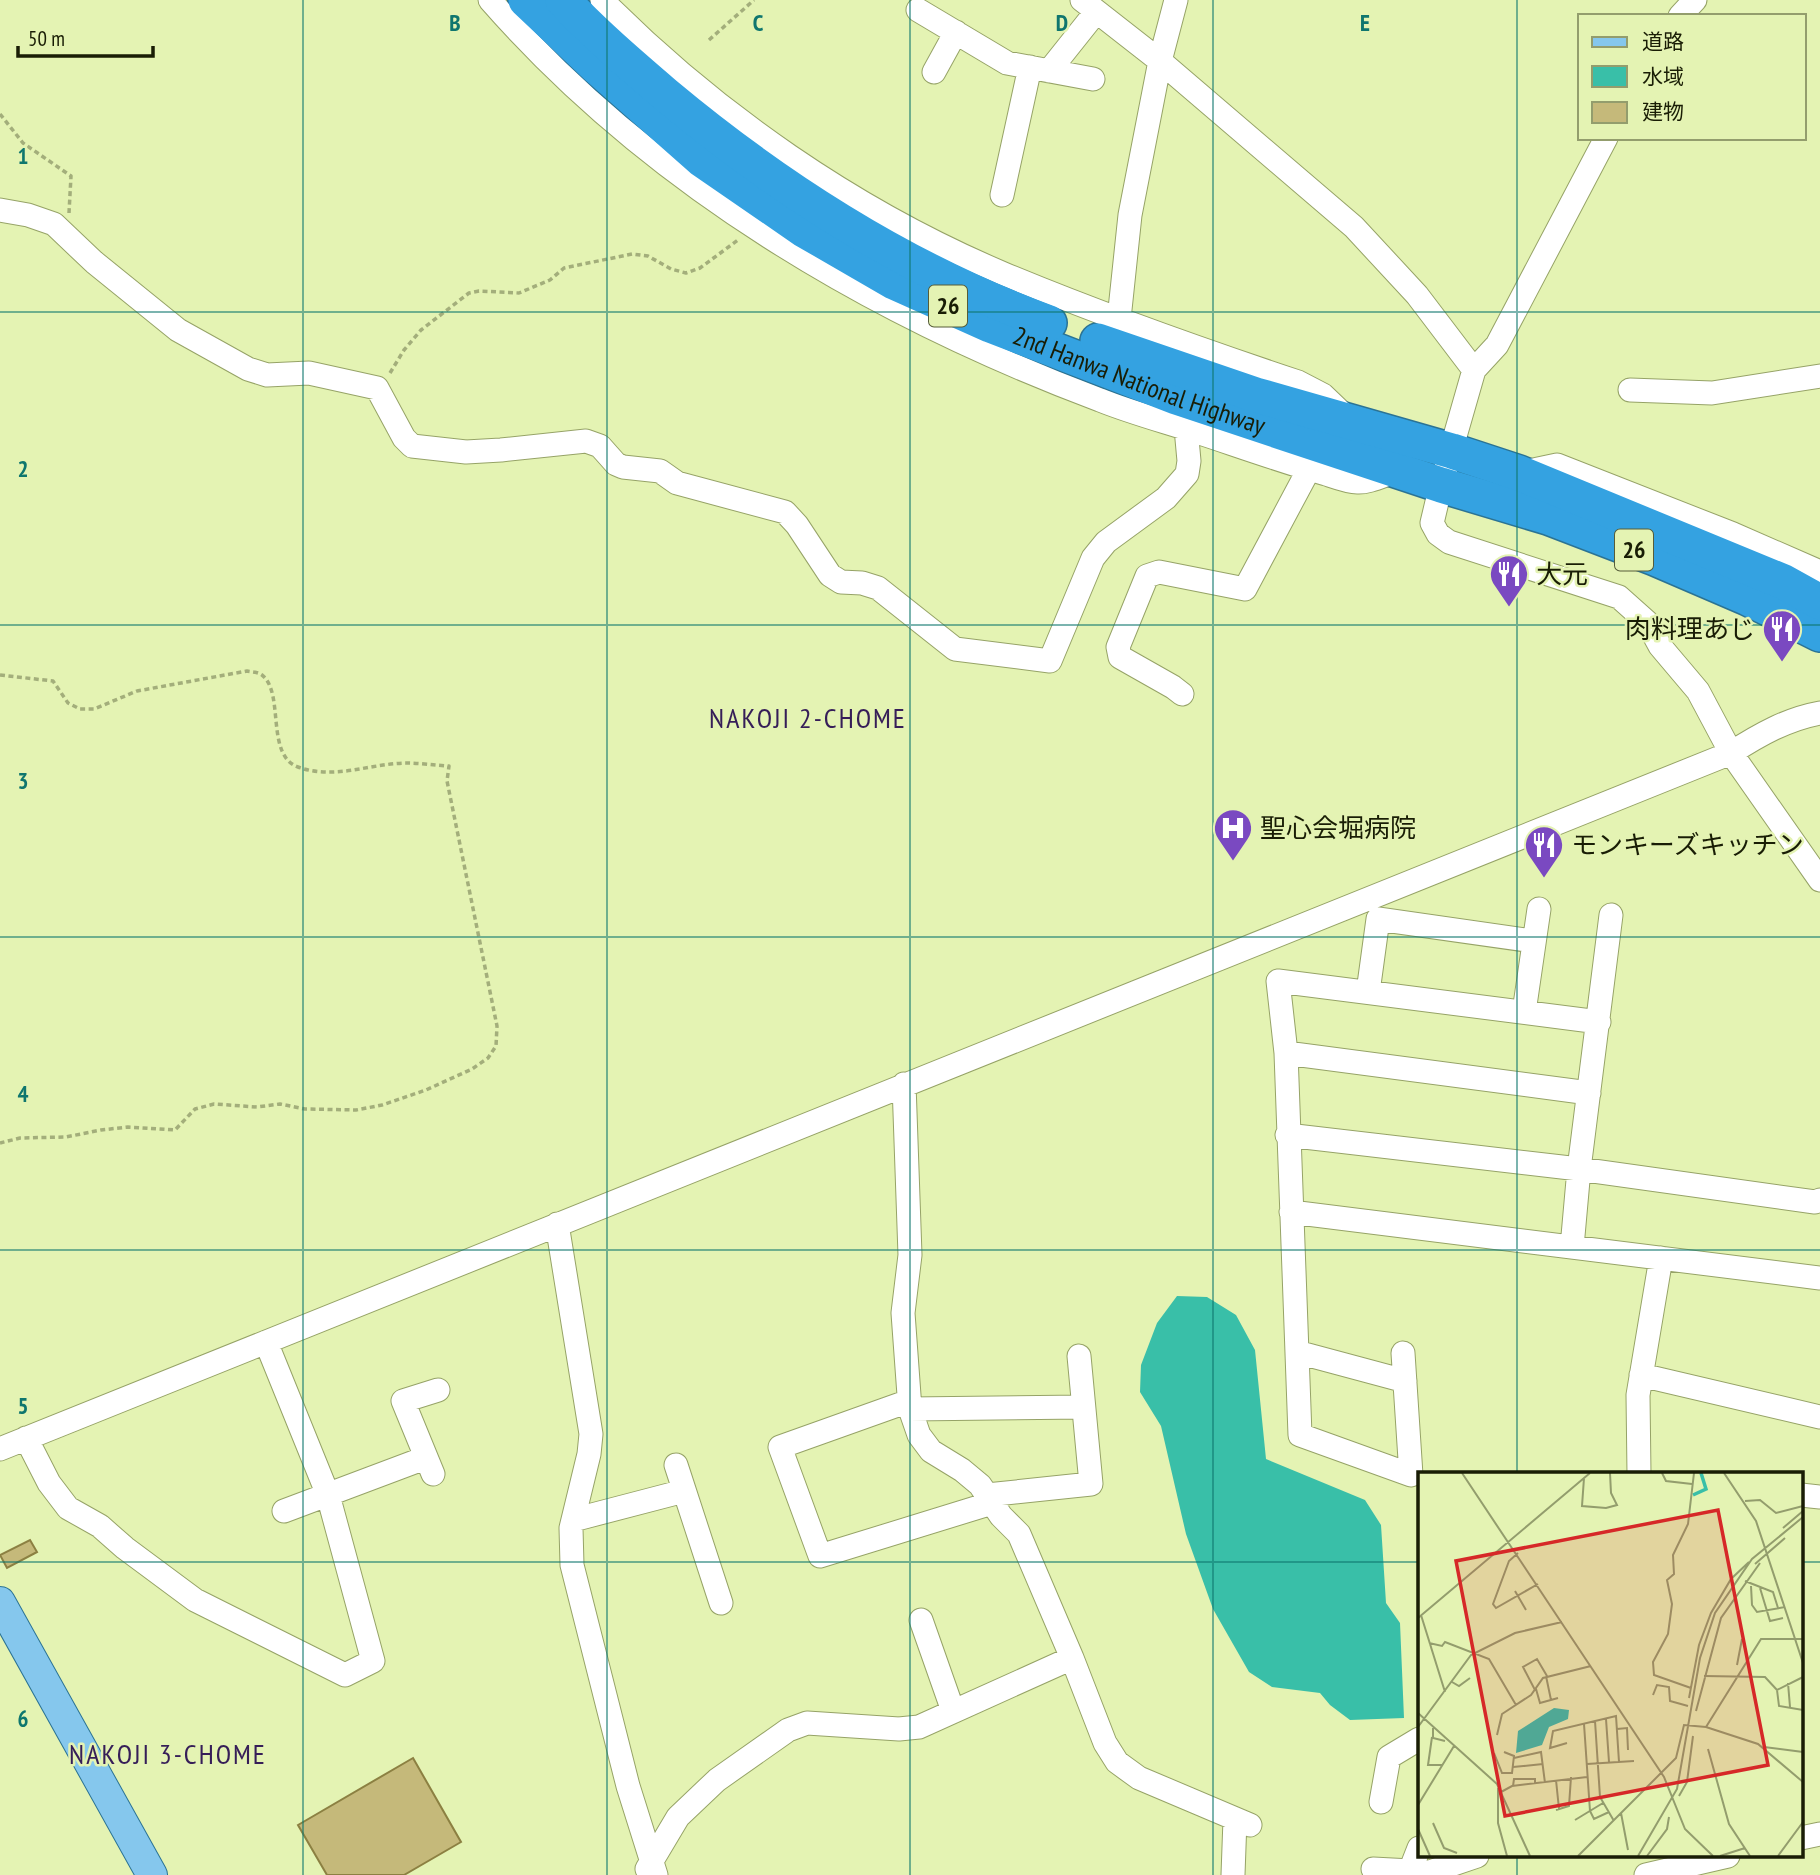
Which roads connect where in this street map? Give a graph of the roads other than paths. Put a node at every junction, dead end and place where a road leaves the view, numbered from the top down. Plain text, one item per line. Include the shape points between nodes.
1 (490, 0) edge
2 (526, 0) edge
3 (563, 0) edge
4 (602, 0) edge
5 (1176, 0) edge
6 (1089, 6) edge
7 (918, 10) dead end
8 (956, 32) junction
9 (1160, 61) junction
10 (1039, 69) junction
11 (934, 72) dead end
12 (1093, 79) dead end
13 (1605, 140) edge
14 (1002, 195) dead end
15 (0, 209) edge
16 (1119, 319) junction
17 (1474, 370) junction
18 (1820, 376) edge
19 (1630, 390) dead end
20 (1353, 423) junction
21 (1186, 428) junction
22 (1452, 451) junction
23 (1309, 469) junction
24 (1398, 471) junction
25 (1519, 473) junction
26 (1441, 485) junction
27 (1820, 572) edge
28 (1820, 602) edge
29 (1820, 634) edge
30 (1182, 694) dead end
31 (1820, 713) edge
32 (1731, 753) junction
33 (1820, 880) edge
34 (1539, 909) dead end
35 (1611, 915) dead end
36 (1533, 941) junction
37 (1368, 992) junction
38 (1524, 1013) junction
39 (1599, 1022) junction
40 (1286, 1053) junction
41 (904, 1084) junction
42 (1589, 1093) junction
43 (1287, 1135) junction
44 (1579, 1169) junction
45 (1820, 1200) edge
46 (1291, 1212) junction
47 (557, 1224) junction
48 (1572, 1247) junction
49 (1661, 1258) junction
50 (1820, 1278) edge
51 (267, 1342) junction
52 (1297, 1352) junction
53 (1403, 1353) dead end
54 (1079, 1356) dead end
55 (1641, 1375) junction
56 (1405, 1381) junction
57 (438, 1390) dead end
58 (909, 1405) junction
59 (1083, 1407) junction
60 (1820, 1417) edge
61 (26, 1438) junction
62 (0, 1449) edge
63 (676, 1465) dead end
64 (1639, 1472) edge
65 (684, 1491) junction
66 (328, 1495) junction
67 (1802, 1495) edge
68 (1820, 1497) edge
69 (989, 1499) junction
70 (284, 1511) dead end
71 (573, 1520) junction
72 (0, 1602) edge
73 (720, 1603) dead end
74 (921, 1619) dead end
75 (1072, 1658) junction
76 (953, 1711) junction
77 (1418, 1739) edge
78 (1381, 1802) dead end
79 (1820, 1834) edge
80 (1802, 1839) edge
81 (1418, 1851) edge
82 (1474, 1857) edge
83 (1721, 1857) edge
84 (1649, 1868) edge
85 (1373, 1869) dead end
86 (650, 1871) edge
87 (1410, 1871) junction
88 (152, 1875) edge
89 (1233, 1875) edge

1 - 21 street via 559,73 635,139 697,187 836,279 950,337 1101,401
2 - 24 highway, 2nd Hanwa National Highway / 26 via 701,159 804,230 894,282 990,325 1176,397
3 - 20 highway, 2nd Hanwa National Highway / 26 via 598,37 718,138 820,210 885,248 1036,318 1141,357
4 - 16 street via 633,32 746,126 874,209 1002,273
5 - 9 street
6 - 9 street
6 - 10 street
7 - 8 street
8 - 10 street via 1007,63
8 - 11 street
9 - 16 street via 1130,215
9 - 17 street via 1363,236 1417,295
10 - 12 street
10 - 14 street
13 - 17 street via 1497,345
15 - 21 street via 54,224 178,330 248,369 267,375 309,373 377,388 412,446 466,452 586,441 600,446 623,467 660,471 677,483 785,512 830,575 841,582 878,588 955,649 1050,662 1093,558 1106,542 1167,498 1187,474
16 - 20 street via 1298,382 1323,396
17 - 22 street
18 - 19 street via 1712,393
20 - 22 highway, 2nd Hanwa National Highway / 26
21 - 23 street
22 - 25 highway, 2nd Hanwa National Highway / 26
22 - 26 street
23 - 24 street via 1357,482
23 - 30 street via 1245,589 1159,572 1147,576 1118,647 1120,657
24 - 26 highway, 2nd Hanwa National Highway / 26
25 - 27 street via 1557,465
25 - 28 highway, 2nd Hanwa National Highway / 26 via 1784,582
26 - 29 highway, 2nd Hanwa National Highway / 26 via 1548,517 1655,558
26 - 32 street via 1432,523 1449,542 1619,597 1647,622 1660,646 1698,691
31 - 32 street via 1764,732
32 - 33 street
32 - 41 street
34 - 36 street
35 - 39 street
36 - 37 street via 1378,919
36 - 38 street
37 - 38 street
37 - 40 street via 1278,981
38 - 39 street
39 - 42 street
40 - 42 street
40 - 43 street
41 - 47 street
41 - 58 street via 910,1255 903,1313
42 - 44 street
43 - 44 street
43 - 46 street
44 - 45 street
44 - 48 street
46 - 48 street
46 - 52 street
47 - 51 street
47 - 71 street via 591,1434
48 - 49 street
49 - 50 street
49 - 55 street
51 - 61 street
51 - 66 street
52 - 56 street
52 - 56 street via 1300,1436 1410,1475
53 - 56 street
54 - 59 street
55 - 60 street
55 - 64 street
57 - 66 street via 403,1401 429,1466
58 - 59 street
58 - 69 street via 919,1435 931,1451 962,1470
58 - 69 street via 780,1447 820,1556
59 - 69 street via 1091,1484
61 - 62 street
61 - 66 street via 68,1508 100,1526 195,1600 345,1675 373,1661
63 - 65 street
65 - 71 street
65 - 73 street
66 - 70 street
67 - 68 street
69 - 75 street via 1019,1534
71 - 86 street via 572,1565
72 - 88 main road
74 - 76 street
75 - 76 street
75 - 89 street via 1117,1762 1139,1778 1243,1822
76 - 86 street via 919,1727 807,1723 788,1730 717,1780 678,1817
77 - 78 street via 1389,1757
79 - 80 street
81 - 87 street
82 - 87 street via 1430,1872
83 - 84 street
85 - 87 street

